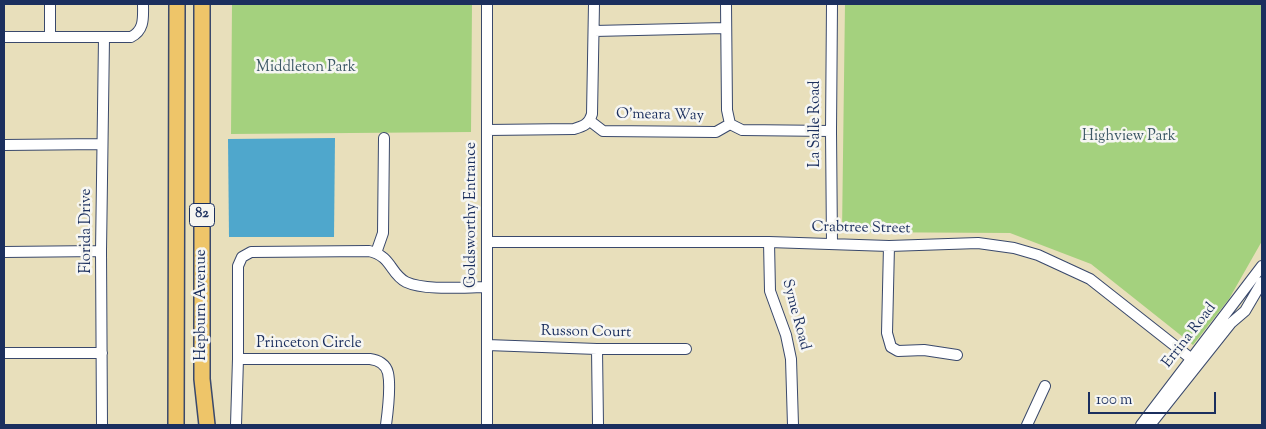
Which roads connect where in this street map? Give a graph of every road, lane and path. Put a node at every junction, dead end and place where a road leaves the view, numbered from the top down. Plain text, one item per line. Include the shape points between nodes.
1 (50, 4) edge
2 (143, 4) edge
3 (177, 4) edge
4 (202, 4) edge
5 (487, 4) edge
6 (594, 4) edge
7 (726, 4) edge
8 (832, 4) edge
9 (725, 28) junction
10 (594, 31) junction
11 (4, 37) edge
12 (50, 37) junction
13 (104, 38) junction
14 (590, 121) junction
15 (730, 124) junction
16 (487, 130) junction
17 (831, 131) junction
18 (384, 138) dead end
19 (102, 144) junction
20 (4, 145) edge
21 (487, 242) junction
22 (769, 242) junction
23 (832, 244) junction
24 (889, 246) junction
25 (101, 251) junction
26 (4, 252) edge
27 (376, 253) junction
28 (1261, 274) edge
29 (487, 287) junction
30 (487, 345) junction
31 (597, 349) junction
32 (686, 349) dead end
33 (4, 353) edge
34 (102, 353) junction
35 (957, 355) dead end
36 (238, 359) junction
37 (1195, 361) junction
38 (1045, 386) dead end
39 (102, 425) edge
40 (176, 425) edge
41 (207, 425) edge
42 (236, 425) edge
43 (386, 425) edge
44 (487, 425) edge
45 (598, 425) edge
46 (792, 425) edge
47 (1027, 425) edge
48 (1141, 425) edge
49 (1150, 425) edge

1 - 12 street
2 - 13 street via 141,28 136,34
3 - 40 main road, Hepburn Avenue / 82
4 - 41 main road, Hepburn Avenue / 82 via 202,379
5 - 16 street, Goldsworthy Entrance
6 - 10 street
7 - 9 street
8 - 17 street, La Salle Road
9 - 10 street
9 - 15 street
10 - 14 street
11 - 12 street
12 - 13 street
13 - 19 street, Florida Drive
14 - 15 street, O'meara Way via 603,131 716,132
14 - 16 street via 574,129
15 - 17 street via 742,130
16 - 21 street, Goldsworthy Entrance
17 - 23 street, La Salle Road
18 - 27 street via 383,233
19 - 20 street
19 - 25 street, Florida Drive
21 - 22 street, Crabtree Street
21 - 29 street, Goldsworthy Entrance
22 - 23 street, Crabtree Street
22 - 46 street, Syme Road via 770,291 791,359
23 - 24 street, Crabtree Street
24 - 35 street via 887,333 891,347 898,351 924,350
24 - 37 street, Crabtree Street via 978,243 1038,255 1090,279
25 - 26 street
25 - 34 street, Florida Drive
27 - 29 street via 402,279 415,285
27 - 36 street via 251,252 242,257 238,266
28 - 37 street, Errina Road
29 - 30 street, Goldsworthy Entrance
30 - 31 street, Russon Court
30 - 44 street, Goldsworthy Entrance
31 - 32 street, Russon Court
31 - 45 street
33 - 34 street
34 - 39 street, Florida Drive
36 - 42 street, Princeton Circle
36 - 43 street, Princeton Circle via 379,361 388,373
37 - 48 street, Errina Road
37 - 49 street, Errina Road
38 - 47 street

